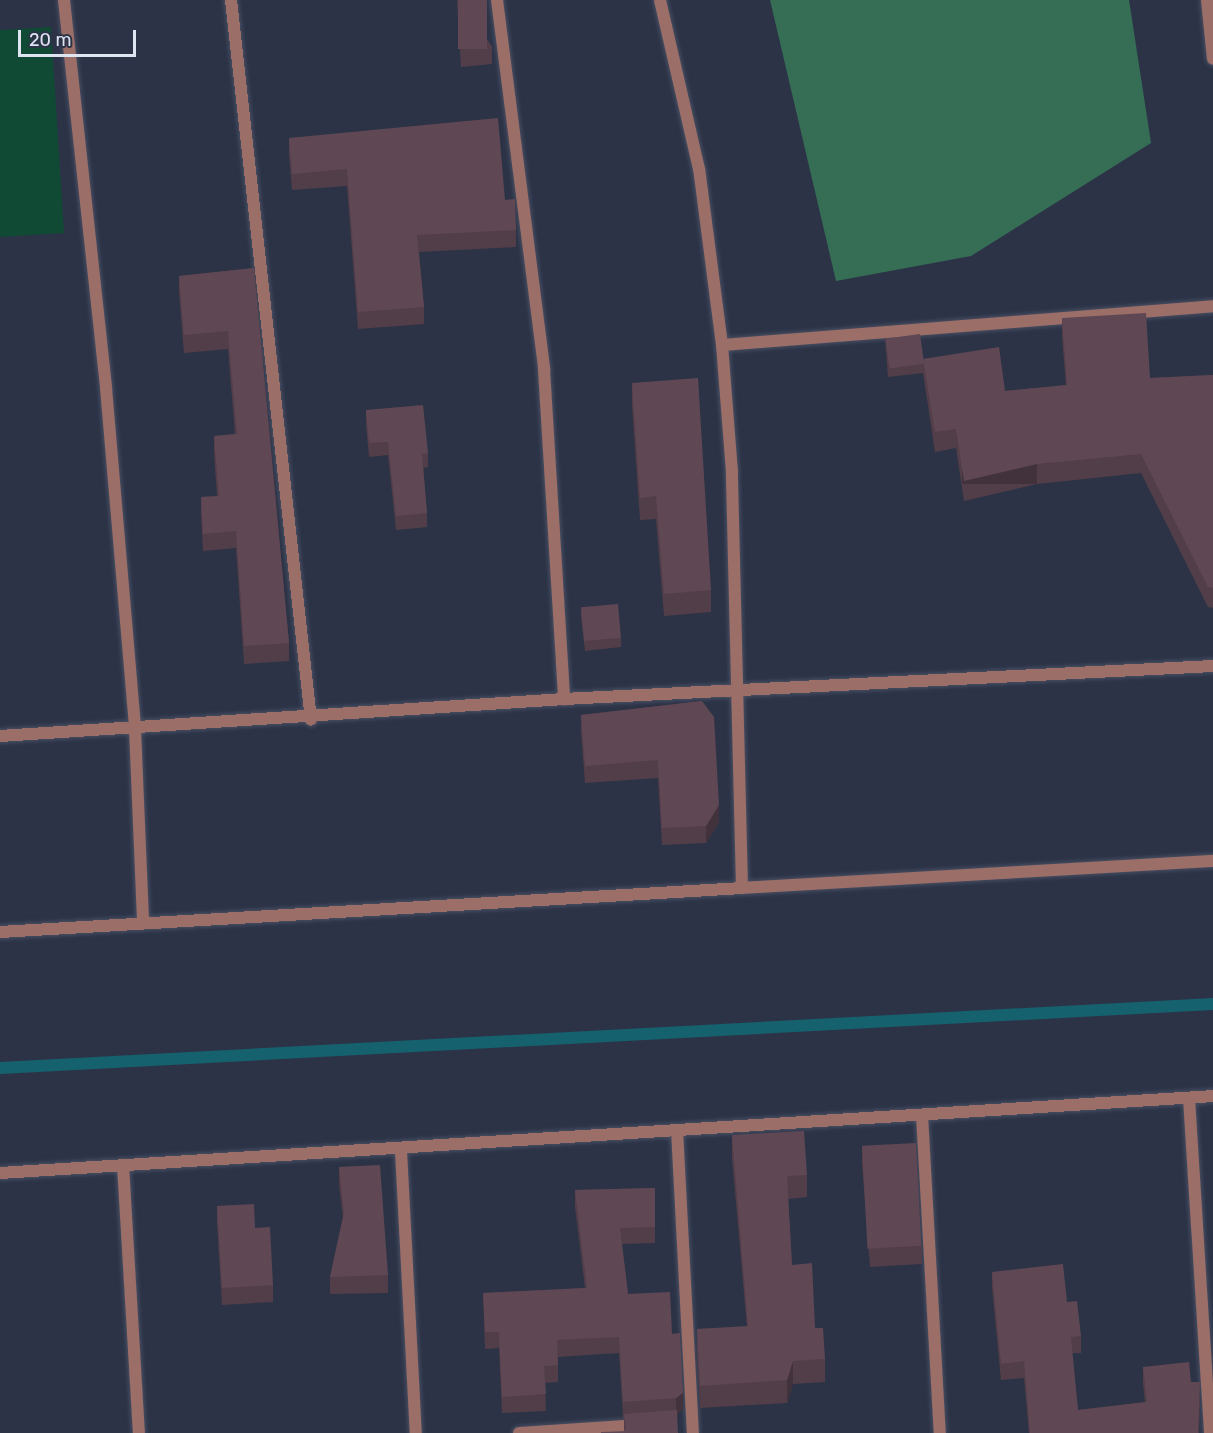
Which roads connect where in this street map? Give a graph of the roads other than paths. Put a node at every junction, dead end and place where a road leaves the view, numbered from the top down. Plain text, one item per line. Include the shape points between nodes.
1 (64, 0) edge
2 (231, 0) edge
3 (497, 0) edge
4 (660, 0) edge
5 (1208, 0) edge
6 (1213, 59) edge
7 (1213, 306) edge
8 (722, 345) junction
9 (1213, 666) edge
10 (739, 691) junction
11 (564, 699) junction
12 (311, 720) junction
13 (135, 729) junction
14 (0, 736) edge
15 (1213, 861) edge
16 (742, 888) junction
17 (142, 923) junction
18 (0, 932) edge
19 (1213, 1096) edge
20 (1189, 1098) junction
21 (922, 1115) junction
22 (677, 1130) junction
23 (400, 1151) junction
24 (123, 1165) junction
25 (0, 1173) edge
26 (658, 1424) edge
27 (689, 1426) edge
28 (139, 1433) edge
29 (416, 1433) edge
30 (519, 1433) edge
31 (940, 1433) edge
32 (1210, 1433) edge

1 - 13 street via 106,388
2 - 12 street
3 - 11 street via 544,369
4 - 8 street via 699,169
5 - 6 street
7 - 8 street
8 - 10 street
9 - 10 street
10 - 11 street
10 - 16 street
11 - 12 street
12 - 13 street
13 - 14 street
13 - 17 street
15 - 16 street
16 - 17 street
17 - 18 street
19 - 20 street
20 - 21 street
20 - 32 street
21 - 22 street
21 - 31 street
22 - 23 street
22 - 27 street
23 - 24 street
23 - 29 street
24 - 25 street
24 - 28 street
26 - 30 street

